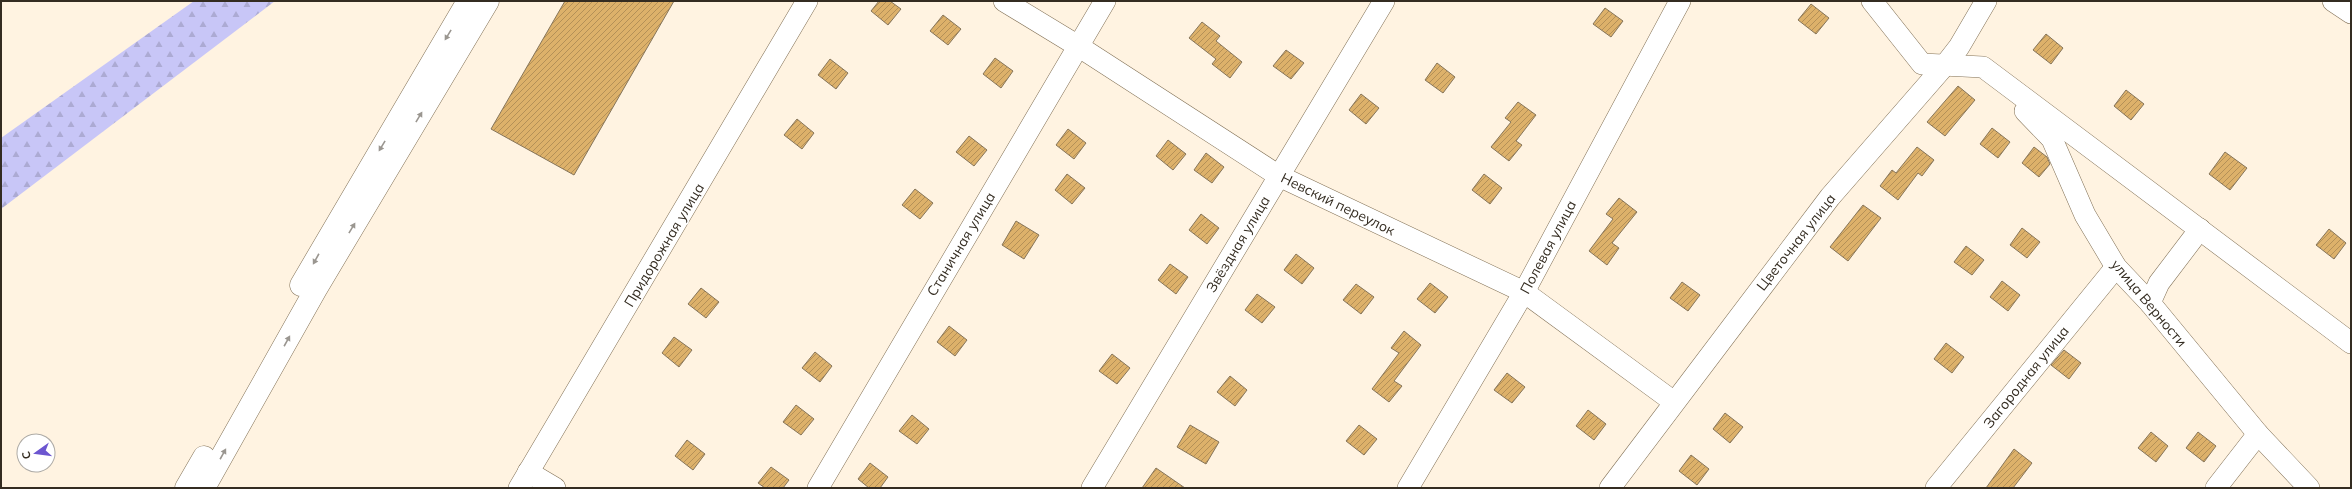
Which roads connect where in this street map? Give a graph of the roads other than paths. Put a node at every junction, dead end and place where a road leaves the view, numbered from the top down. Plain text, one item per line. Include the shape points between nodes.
1 (468, 1) edge
2 (488, 1) edge
3 (808, 1) edge
4 (1004, 1) edge
5 (1105, 1) edge
6 (1384, 1) edge
7 (1680, 1) edge
8 (1872, 1) edge
9 (1986, 1) edge
10 (2333, 1) edge
11 (2351, 13) edge
12 (1078, 46) junction
13 (1946, 65) junction
14 (1983, 67) junction
15 (1279, 176) junction
16 (2200, 229) junction
17 (2116, 267) junction
18 (1524, 292) junction
19 (2150, 303) junction
20 (2351, 343) edge
21 (1674, 402) junction
22 (2258, 434) junction
23 (523, 480) edge
24 (186, 488) edge
25 (204, 488) edge
26 (555, 488) edge
27 (818, 488) edge
28 (1092, 488) edge
29 (1408, 488) edge
30 (1610, 488) edge
31 (1936, 488) edge
32 (2216, 488) edge
33 (2309, 488) edge

1 -> 24 highway via 330,234
25 -> 2 highway via 316,289
3 - 23 street, Придорожная улица
4 - 12 street, Невский переулок
5 - 12 street, Станичная улица
6 - 15 street, Звёздная улица
7 - 18 street, Полевая улица
8 - 13 street via 1922,64
9 - 13 street, Цветочная улица
10 - 11 street
12 - 15 street, Невский переулок
12 - 27 street, Станичная улица
13 - 14 street
13 - 21 street, Цветочная улица via 1830,197
14 - 16 street
14 - 17 street, улица Верности via 2052,139 2085,215
15 - 18 street, Невский переулок
15 - 28 street, Звёздная улица
16 - 19 street via 2159,284
16 - 20 street
17 - 19 street, улица Верности
17 - 31 street, Загородная улица
18 - 21 street, Невский переулок
18 - 29 street, Полевая улица
19 - 22 street, улица Верности
21 - 30 street, Цветочная улица
22 - 32 street
22 - 33 street, улица Верности
23 - 26 street

